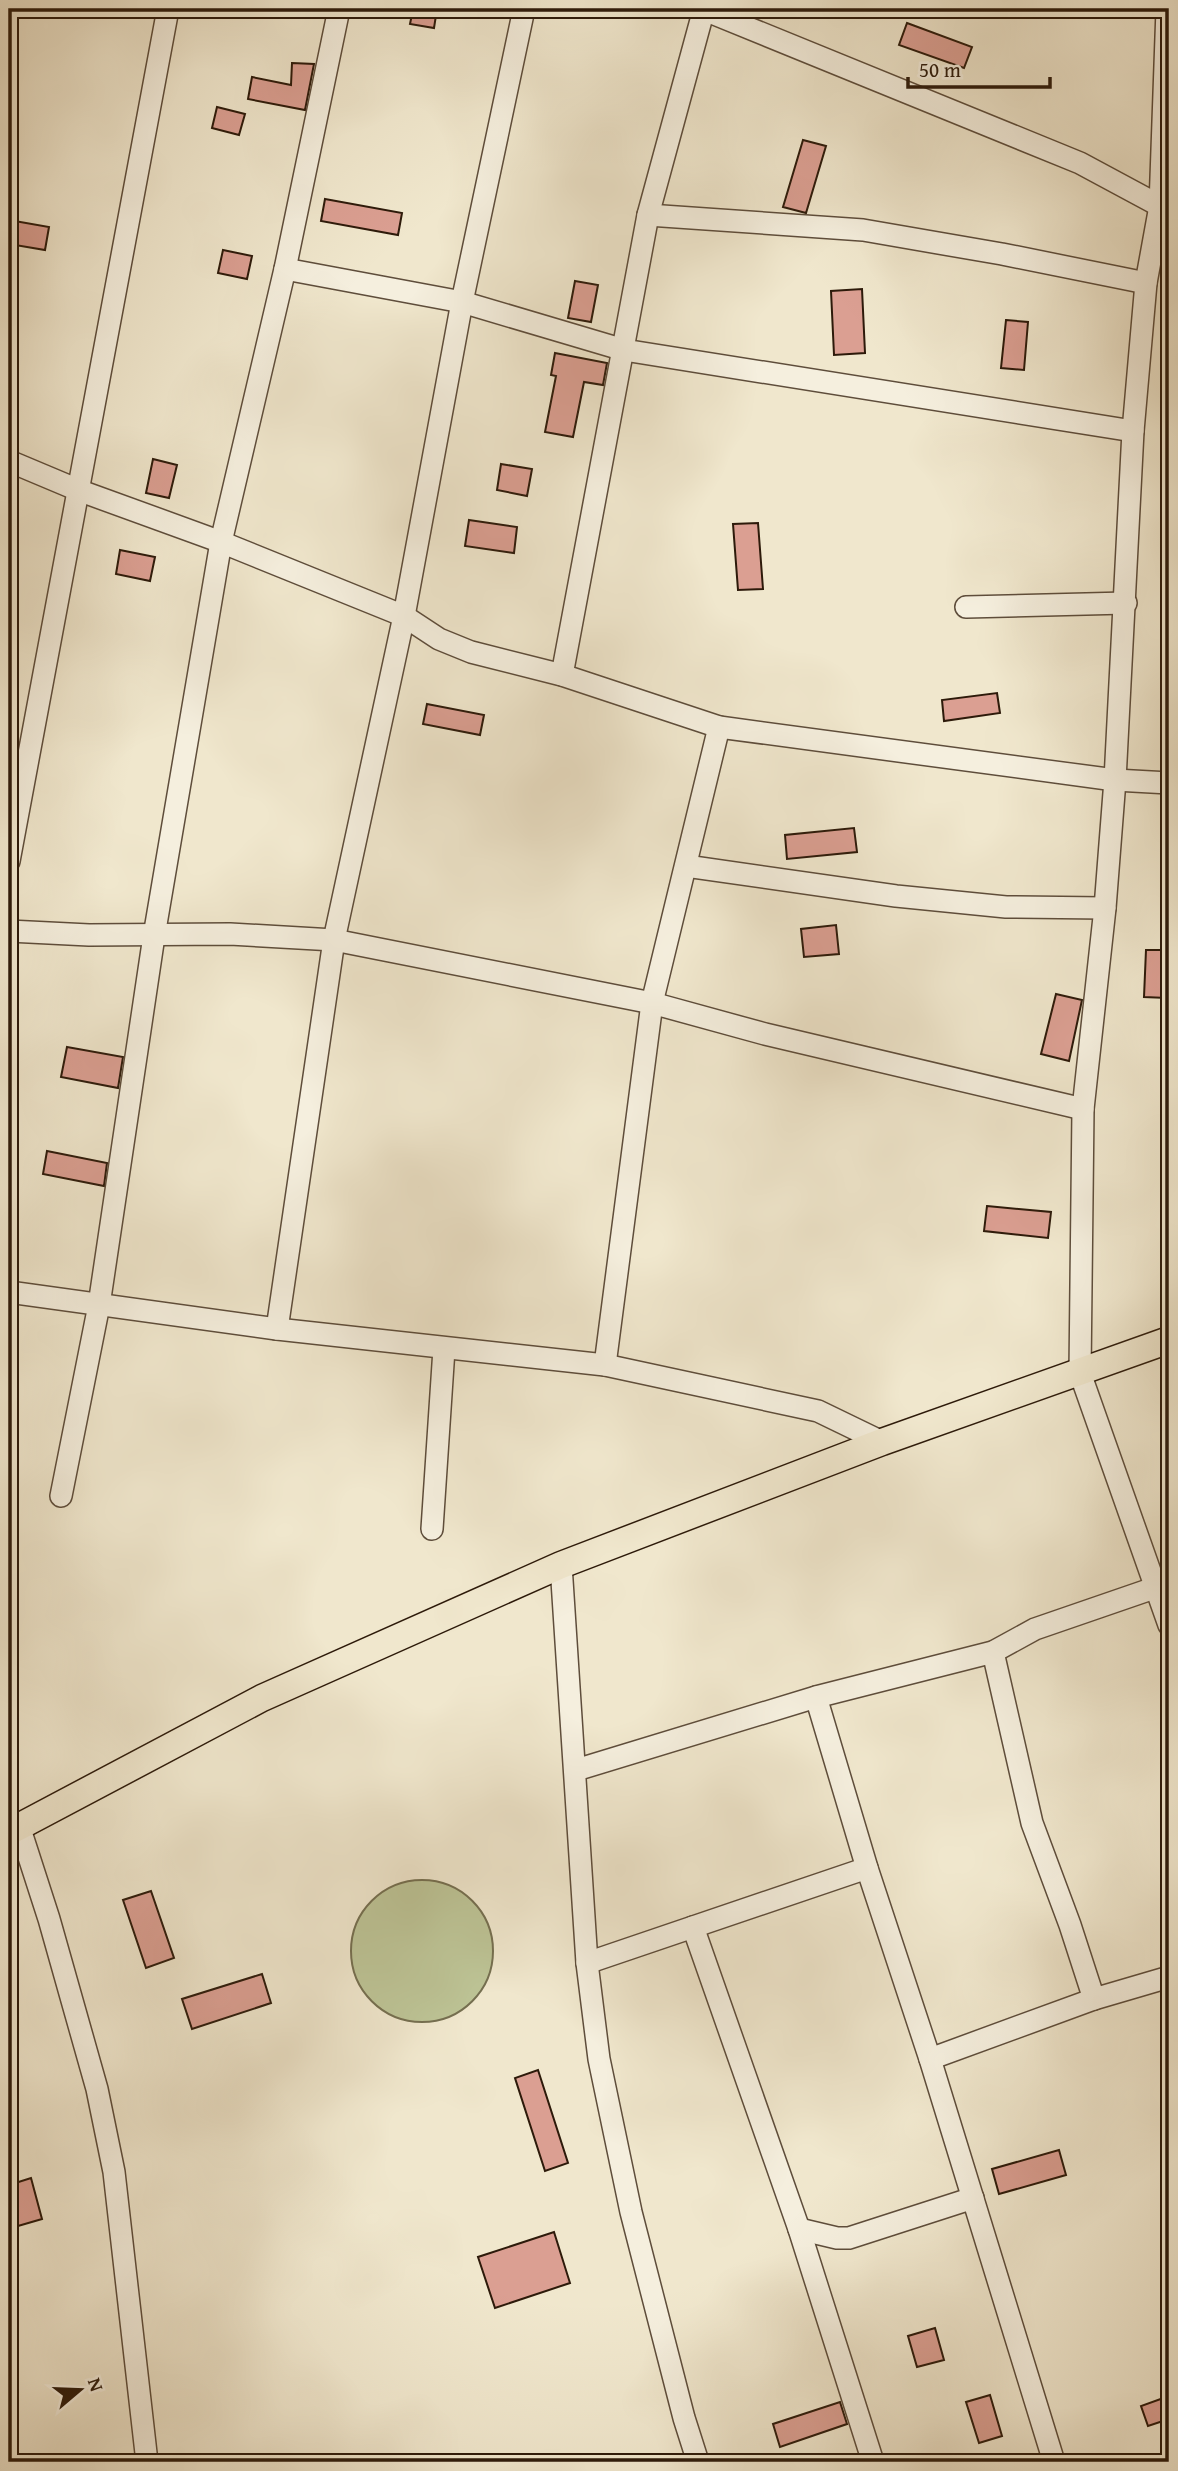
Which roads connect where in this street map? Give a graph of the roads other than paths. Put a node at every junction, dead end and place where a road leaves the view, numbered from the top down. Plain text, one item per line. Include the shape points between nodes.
1 (168, 9) edge
2 (340, 9) edge
3 (524, 9) edge
4 (703, 9) edge
5 (1167, 9) edge
6 (1165, 207) edge
7 (648, 215) junction
8 (285, 269) junction
9 (1146, 283) junction
10 (462, 302) junction
11 (624, 350) junction
12 (1133, 431) junction
13 (9, 461) edge
14 (78, 490) junction
15 (221, 542) junction
16 (1126, 603) junction
17 (966, 607) dead end
18 (404, 616) junction
19 (562, 675) junction
20 (719, 727) junction
21 (1115, 780) junction
22 (1169, 783) edge
23 (9, 861) edge
24 (686, 866) junction
25 (1105, 908) junction
26 (9, 931) edge
27 (155, 936) junction
28 (334, 940) junction
29 (652, 1003) junction
30 (1083, 1109) junction
31 (9, 1293) edge
32 (99, 1305) junction
33 (277, 1329) junction
34 (1169, 1340) edge
35 (444, 1349) junction
36 (605, 1365) junction
37 (1080, 1373) junction
38 (882, 1442) junction
39 (61, 1496) dead end
40 (432, 1530) dead end
41 (561, 1565) junction
42 (1157, 1587) junction
43 (1169, 1625) edge
44 (993, 1652) junction
45 (816, 1697) junction
46 (576, 1770) junction
47 (14, 1829) edge
48 (867, 1868) junction
49 (693, 1927) junction
50 (587, 1963) junction
51 (1169, 1977) edge
52 (1094, 1999) junction
53 (930, 2059) junction
54 (973, 2198) junction
55 (799, 2229) junction
56 (147, 2462) edge
57 (698, 2462) edge
58 (873, 2462) edge
59 (1054, 2462) edge

1 - 14 street
2 - 8 street
3 - 10 street
4 - 6 street via 1080,163
4 - 7 street
5 - 6 street
6 - 9 street
7 - 9 street via 863,230
7 - 11 street
8 - 10 street
8 - 15 street
9 - 12 street
10 - 11 street
10 - 18 street
11 - 12 street
11 - 19 street
12 - 16 street
13 - 14 street
14 - 15 street
14 - 23 street
15 - 18 street
15 - 27 street
16 - 17 street
16 - 21 street
18 - 19 street via 439,639 471,652
18 - 28 street
19 - 20 street
20 - 21 street
20 - 24 street
21 - 22 street
21 - 25 street
24 - 25 street via 1006,907
24 - 29 street
25 - 30 street
26 - 27 street
27 - 28 street via 230,934
27 - 32 street
28 - 29 street
28 - 33 street
29 - 30 street
29 - 36 street
30 - 37 street
31 - 32 street
32 - 33 street
32 - 39 street
33 - 35 street
34 - 37 main road
35 - 36 street
35 - 40 street
36 - 38 street via 818,1411
37 - 38 main road
37 - 42 street
38 - 41 main road
41 - 46 street
41 - 47 main road via 262,1698
42 - 43 street
42 - 44 street via 1035,1629
44 - 45 street
44 - 52 street via 1032,1823
45 - 46 street
45 - 48 street
46 - 50 street
47 - 56 street via 49,1919 97,2089 114,2172
48 - 49 street
48 - 53 street
49 - 50 street
49 - 55 street
50 - 57 street via 599,2059 631,2212
51 - 52 street
52 - 53 street
53 - 54 street
54 - 55 street via 849,2238
54 - 59 street
55 - 58 street

